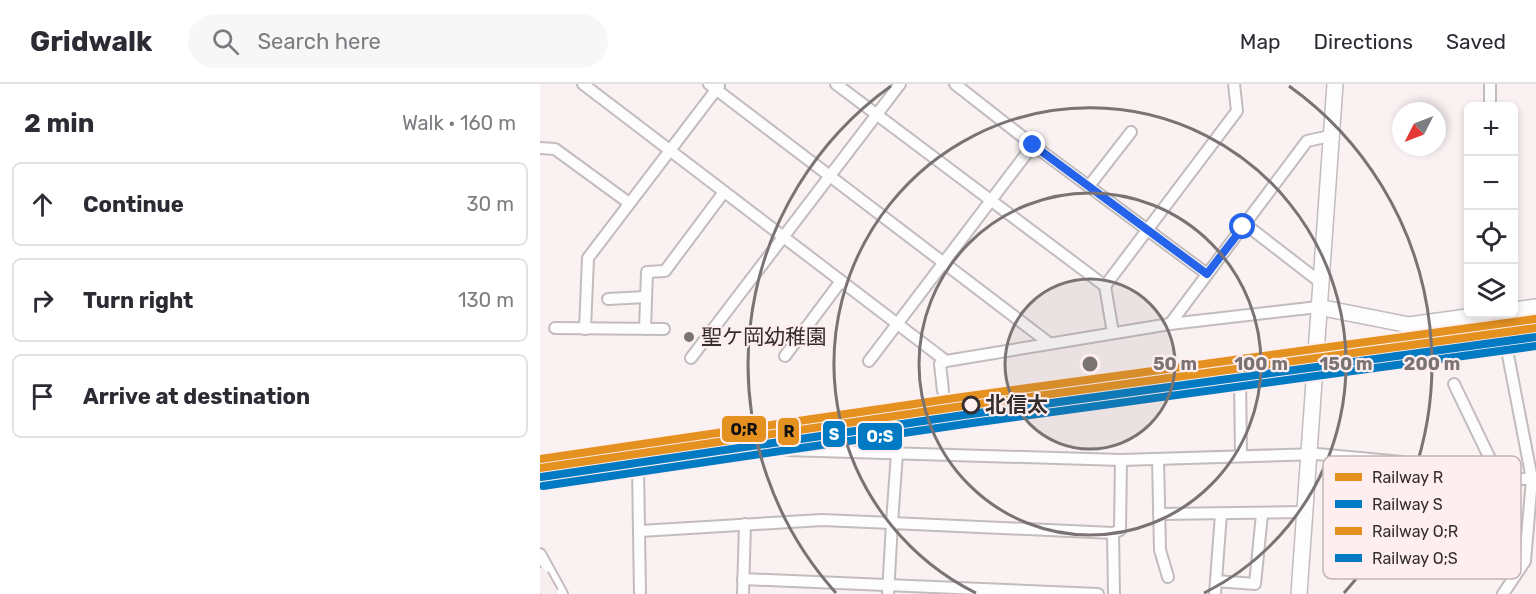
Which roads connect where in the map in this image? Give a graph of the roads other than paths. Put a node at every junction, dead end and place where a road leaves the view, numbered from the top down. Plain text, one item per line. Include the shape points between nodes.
1 (583, 84) edge
2 (836, 84) edge
3 (900, 84) edge
4 (955, 84) edge
5 (1234, 84) edge
6 (1335, 84) edge
7 (1490, 84) edge
8 (715, 86) edge
9 (1490, 102) edge
10 (876, 115) junction
11 (1131, 132) dead end
12 (1330, 136) junction
13 (1033, 145) junction
14 (540, 148) edge
15 (670, 151) junction
16 (829, 175) junction
17 (1089, 186) junction
18 (724, 192) junction
19 (990, 200) junction
20 (629, 202) junction
21 (1245, 224) junction
22 (1149, 230) junction
23 (783, 237) junction
24 (944, 262) junction
25 (1207, 274) junction
26 (841, 281) junction
27 (1320, 282) junction
28 (1105, 286) junction
29 (646, 297) junction
30 (608, 298) dead end
31 (1318, 306) junction
32 (1536, 307) edge
33 (1518, 309) edge
34 (1464, 317) edge
35 (1501, 318) edge
36 (897, 324) junction
37 (1170, 324) junction
38 (555, 328) dead end
39 (585, 329) junction
40 (645, 329) junction
41 (664, 329) dead end
42 (1113, 333) junction
43 (1533, 338) dead end
44 (1049, 343) junction
45 (1506, 343) junction
46 (784, 356) dead end
47 (691, 358) dead end
48 (869, 361) dead end
49 (946, 361) junction
50 (1315, 368) junction
51 (1240, 378) junction
52 (1454, 384) dead end
53 (943, 391) dead end
54 (1119, 395) dead end
55 (786, 450) dead end
56 (897, 453) junction
57 (1309, 454) junction
58 (1241, 456) junction
59 (1336, 456) edge
60 (1489, 456) edge
61 (1158, 459) junction
62 (1121, 460) junction
63 (673, 466) dead end
64 (1521, 479) edge
65 (1532, 479) junction
66 (1304, 512) junction
67 (1159, 514) junction
68 (1221, 514) junction
69 (1262, 514) junction
70 (892, 523) junction
71 (745, 524) junction
72 (640, 531) junction
73 (1113, 533) junction
74 (540, 554) edge
75 (1521, 567) edge
76 (546, 576) edge
77 (1168, 577) dead end
78 (743, 579) junction
79 (1514, 579) edge
80 (540, 581) edge
81 (1216, 581) junction
82 (888, 590) edge
83 (1505, 593) edge
84 (550, 594) edge
85 (562, 594) edge
86 (640, 594) edge
87 (743, 594) edge
88 (1098, 594) edge
89 (1114, 594) edge
90 (1215, 594) edge
91 (1299, 594) edge

1 - 15 street
2 - 10 street
3 - 10 street
4 - 13 street
5 - 22 street via 1236,111
6 - 12 street
7 - 9 street
8 - 15 street
8 - 16 street
10 - 16 street
10 - 19 street
11 - 17 street
12 - 21 street via 1307,141
12 - 27 street
13 - 17 street
13 - 19 street
14 - 20 street via 555,149
15 - 18 street
15 - 20 street
16 - 23 street
16 - 24 street
17 - 22 street
18 - 23 street
18 - 29 street via 665,271 647,272
19 - 24 street
19 - 28 street
20 - 39 street via 588,258
21 - 25 street
21 - 27 street
22 - 25 street
22 - 28 street
23 - 26 street
23 - 47 street
24 - 36 street
24 - 44 street
25 - 37 street
26 - 36 street
26 - 46 street
27 - 31 street
28 - 42 street
29 - 30 street
29 - 40 street
31 - 34 street via 1409,325
31 - 37 street
31 - 50 street
32 - 33 street
35 - 45 street
36 - 48 street
36 - 49 street
37 - 42 street
38 - 39 street
39 - 40 street
40 - 41 street
42 - 44 street
43 - 45 street
44 - 49 street via 1038,348
45 - 65 street
49 - 53 street via 940,364
50 - 51 street
50 - 57 street
51 - 54 street
51 - 58 street
52 - 60 street
55 - 56 street
56 - 62 street
56 - 70 street
57 - 58 street
57 - 59 street
57 - 66 street
58 - 61 street
61 - 62 street
61 - 67 street
62 - 73 street via 1120,530
63 - 72 street via 639,467
64 - 65 street
65 - 75 street via 1525,561
66 - 69 street
66 - 91 street
67 - 68 street
67 - 77 street via 1160,550
68 - 69 street
68 - 81 street
69 - 81 street via 1256,584
70 - 71 street via 822,520
70 - 73 street
70 - 82 street
71 - 72 street
71 - 78 street
72 - 86 street
73 - 89 street
74 - 76 street
76 - 80 street
76 - 84 main road, bridge
76 - 85 street
78 - 82 street
78 - 87 street
79 - 83 street
81 - 90 street
82 - 88 street

